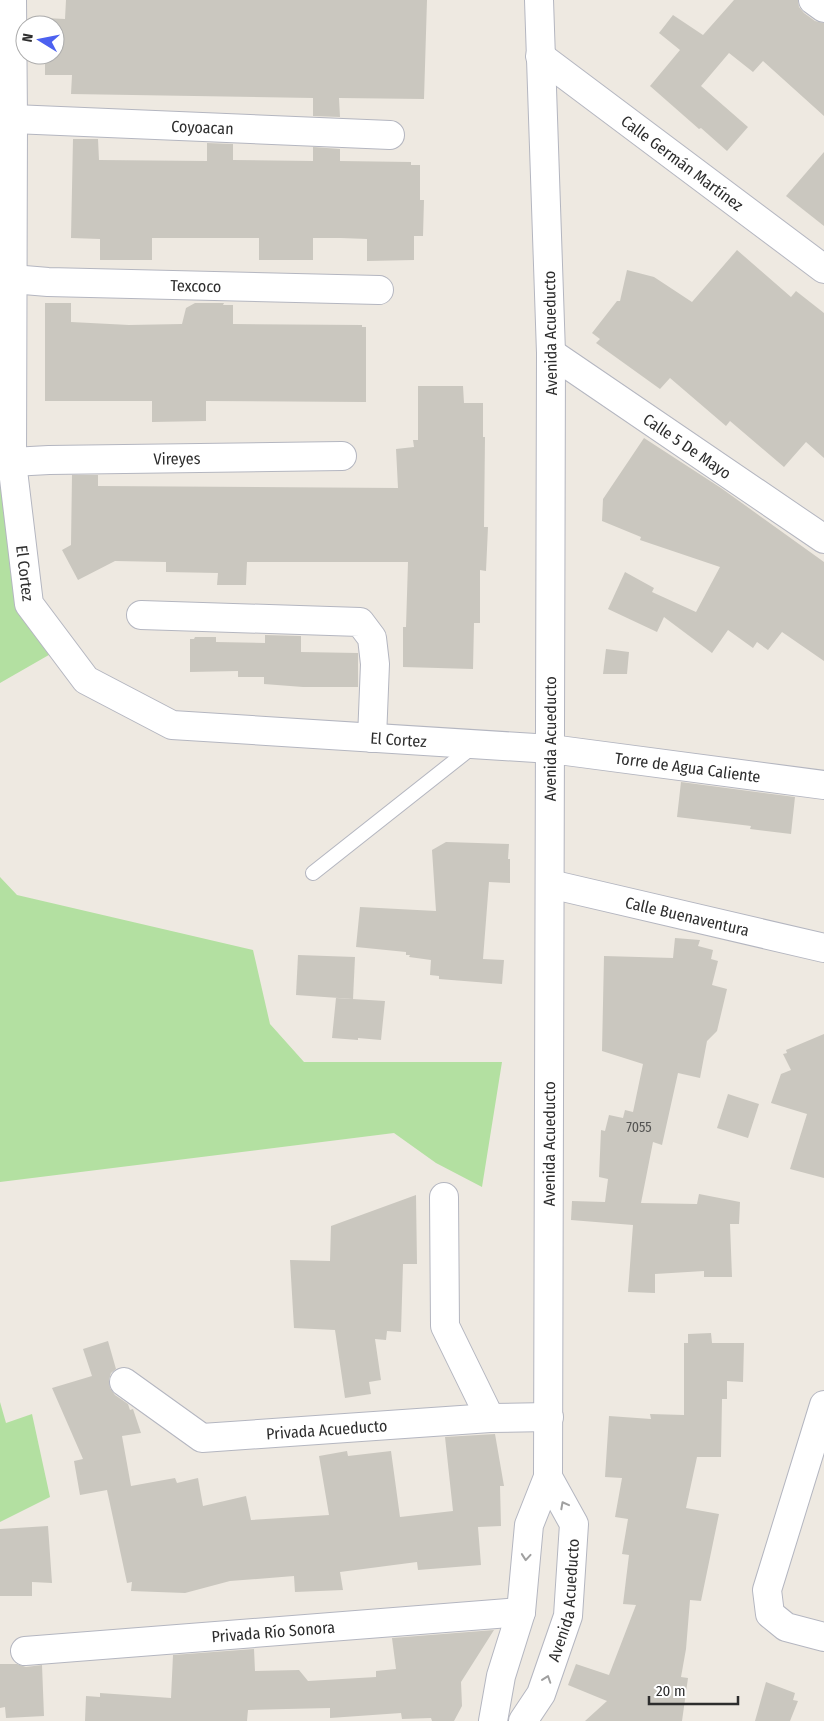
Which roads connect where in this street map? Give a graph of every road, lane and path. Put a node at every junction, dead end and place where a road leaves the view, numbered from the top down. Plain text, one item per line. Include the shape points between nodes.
1 (12, 0) edge
2 (538, 0) edge
3 (813, 0) edge
4 (824, 8) edge
5 (540, 56) junction
6 (7, 112) edge
7 (390, 135) dead end
8 (824, 269) edge
9 (12, 279) junction
10 (380, 290) dead end
11 (551, 353) junction
12 (342, 456) dead end
13 (12, 462) junction
14 (824, 539) edge
15 (141, 615) dead end
16 (372, 738) junction
17 (475, 745) junction
18 (551, 749) junction
19 (824, 785) edge
20 (313, 874) dead end
21 (550, 884) junction
22 (824, 948) edge
23 (444, 1197) dead end
24 (124, 1382) dead end
25 (824, 1405) edge
26 (549, 1417) junction
27 (490, 1418) junction
28 (548, 1477) junction
29 (522, 1612) junction
30 (824, 1637) edge
31 (25, 1651) dead end
32 (499, 1717) edge
33 (523, 1721) edge

1 - 6 street, El Cortez
2 - 5 street, Avenida Acueducto
3 - 4 street
5 - 8 street, Calle Germán Martínez
5 - 11 street, Avenida Acueducto
6 - 7 street, Coyoacan
6 - 9 street, El Cortez
9 - 10 street, Texcoco
9 - 13 street, El Cortez
11 - 14 street, Calle 5 De Mayo
11 - 18 street, Avenida Acueducto
12 - 13 street, Vireyes
13 - 16 street, El Cortez via 29,604 86,680 172,726
15 - 16 street via 360,622 372,638 375,664
16 - 17 street, El Cortez
17 - 18 street, El Cortez
17 - 20 lane
18 - 19 street, Torre de Agua Caliente
18 - 21 street, Avenida Acueducto
21 - 22 street, Calle Buenaventura
21 - 26 street, Avenida Acueducto
23 - 27 street via 445,1326
24 - 27 street, Privada Acueducto via 202,1438
25 - 30 street via 767,1590 770,1614 786,1627
26 - 27 street, Privada Acueducto
26 - 28 street, Avenida Acueducto
28 -> 29 street, Avenida Acueducto via 529,1525
33 -> 28 street, Avenida Acueducto via 541,1694 568,1616 574,1524
29 - 31 street, Privada Río Sonora
29 - 32 street, Avenida Acueducto via 501,1676

